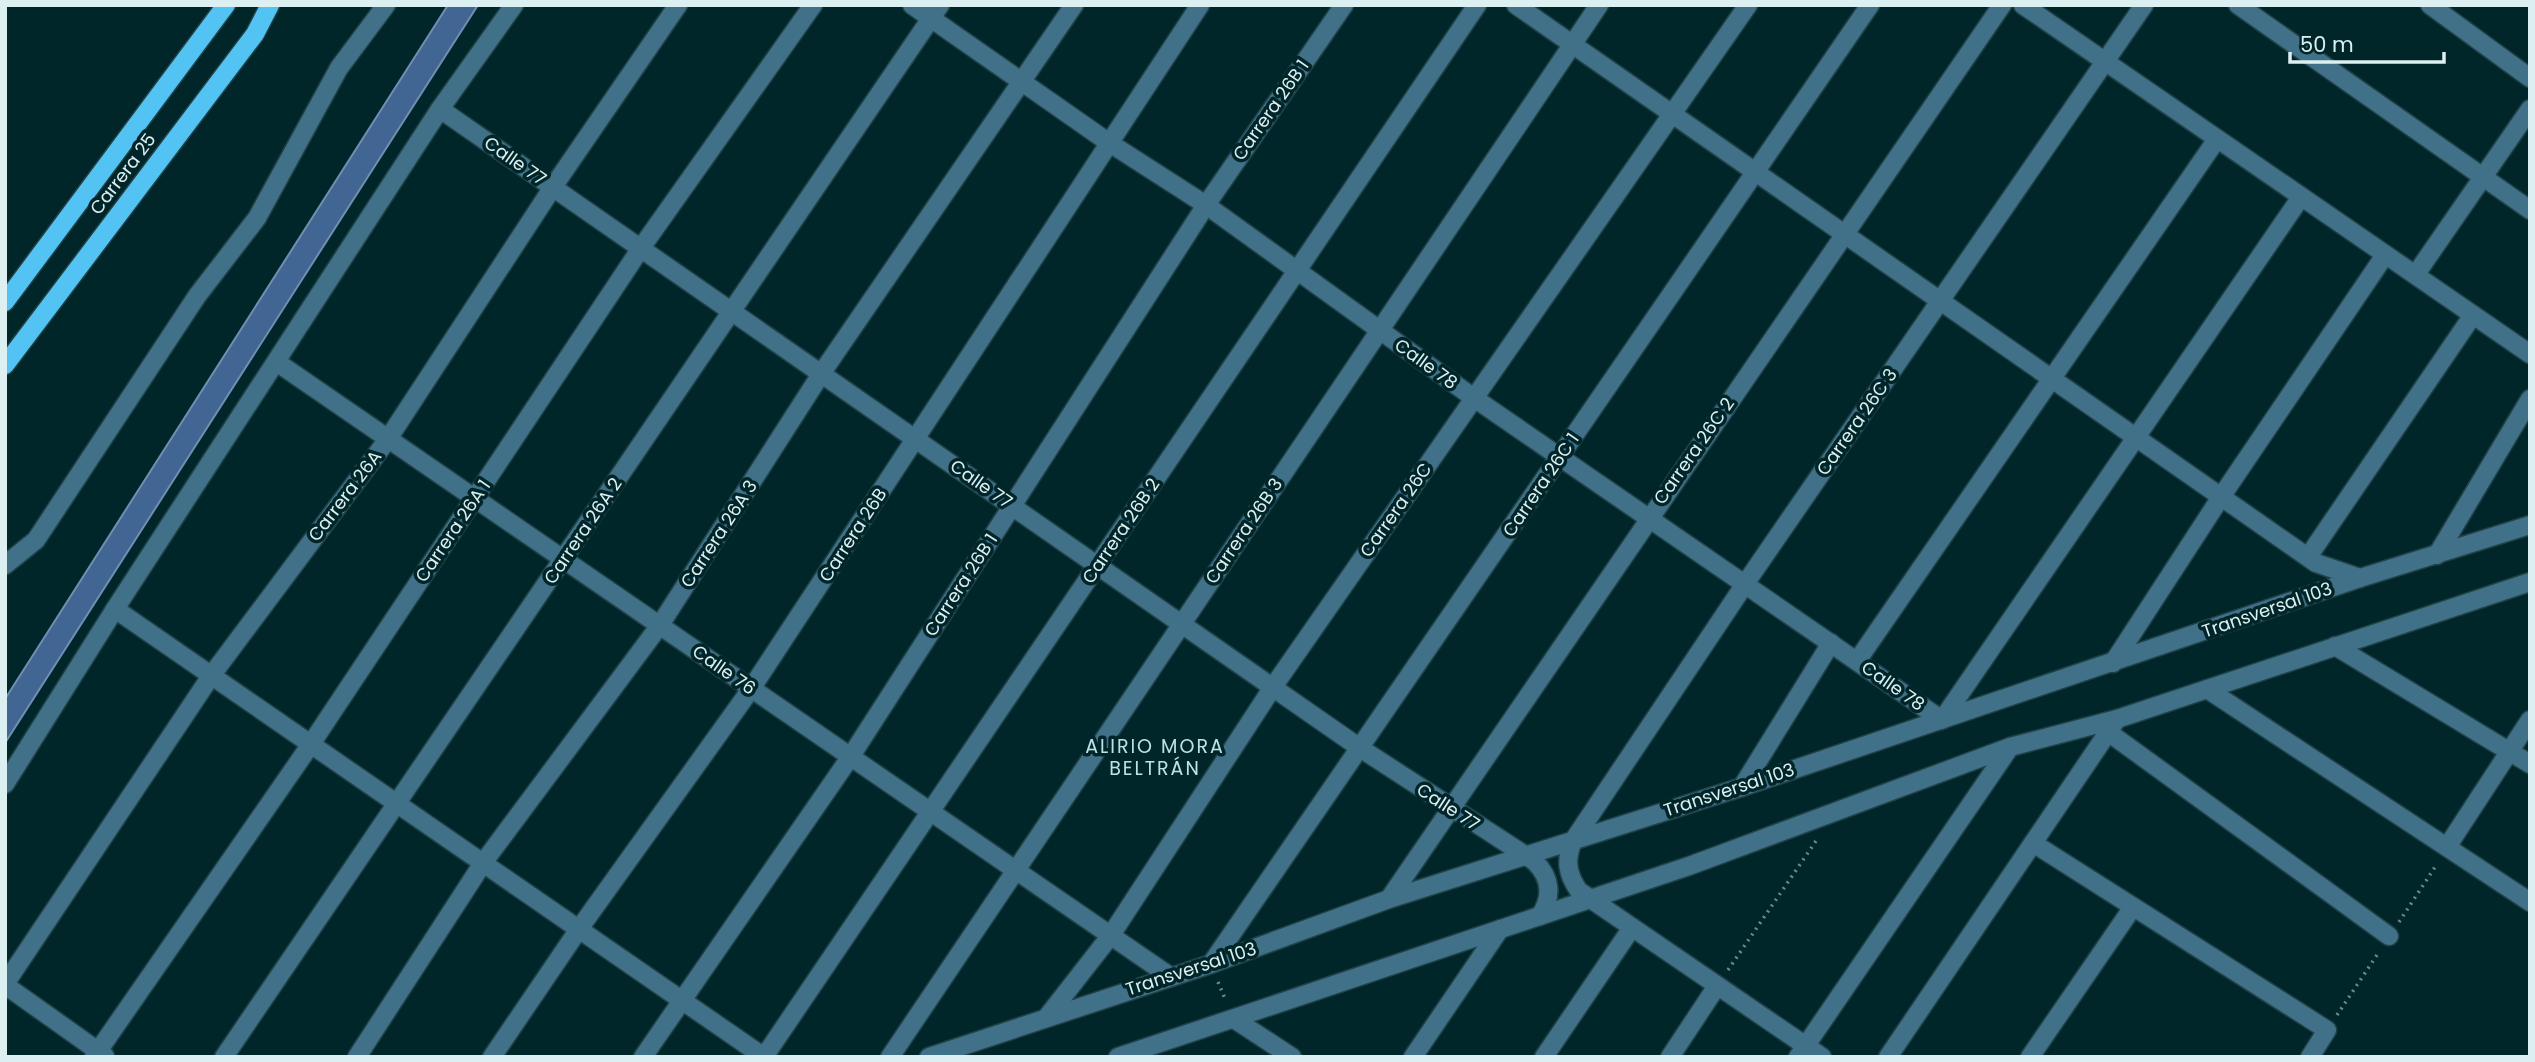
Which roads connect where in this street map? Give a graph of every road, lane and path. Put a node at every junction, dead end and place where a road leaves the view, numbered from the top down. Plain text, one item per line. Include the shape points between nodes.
1 (226, 5) edge
2 (270, 5) edge
3 (386, 5) edge
4 (514, 5) edge
5 (678, 5) edge
6 (813, 5) edge
7 (912, 5) edge
8 (1073, 5) edge
9 (1200, 5) edge
10 (1344, 5) edge
11 (1478, 5) edge
12 (1516, 5) edge
13 (1599, 5) edge
14 (1748, 5) edge
15 (1870, 5) edge
16 (2002, 5) edge
17 (2023, 5) edge
18 (2144, 5) edge
19 (2238, 5) edge
20 (2430, 5) edge
21 (936, 12) edge
22 (1572, 44) junction
23 (2103, 61) junction
24 (2530, 78) edge
25 (1023, 80) junction
26 (2530, 108) edge
27 (440, 109) junction
28 (1671, 116) junction
29 (2217, 139) junction
30 (1108, 142) junction
31 (1755, 173) junction
32 (2482, 176) junction
33 (553, 187) junction
34 (2301, 197) junction
35 (1206, 205) junction
36 (2530, 210) edge
37 (1844, 234) junction
38 (641, 248) junction
39 (2385, 255) junction
40 (1296, 272) junction
41 (2416, 274) junction
42 (5, 302) edge
43 (1941, 302) junction
44 (732, 312) junction
45 (2473, 315) junction
46 (1380, 330) junction
47 (2530, 354) edge
48 (278, 363) junction
49 (5, 365) edge
50 (821, 374) junction
51 (2050, 378) junction
52 (1474, 398) junction
53 (2530, 399) edge
54 (2135, 437) junction
55 (388, 439) junction
56 (916, 439) junction
57 (1560, 456) junction
58 (2221, 497) junction
59 (475, 499) junction
60 (1012, 506) junction
61 (1649, 517) junction
62 (2530, 525) edge
63 (2437, 555) junction
64 (564, 559) junction
65 (2312, 560) junction
66 (5, 565) edge
67 (1098, 565) junction
68 (2360, 578) junction
69 (2530, 582) edge
70 (1745, 584) junction
71 (2310, 595) junction
72 (115, 609) junction
73 (1182, 624) junction
74 (660, 625) junction
75 (1830, 643) junction
76 (2335, 646) junction
77 (1857, 661) junction
78 (2113, 663) junction
79 (211, 676) junction
80 (1273, 687) junction
81 (751, 689) junction
82 (2207, 689) junction
83 (1942, 720) junction
84 (2530, 720) edge
85 (2112, 726) junction
86 (311, 744) junction
87 (2010, 747) junction
88 (1360, 748) junction
89 (2509, 752) junction
90 (851, 757) junction
91 (2530, 764) edge
92 (5, 785) edge
93 (1742, 787) junction
94 (396, 803) junction
95 (1449, 808) junction
96 (930, 811) junction
97 (1835, 813) junction
98 (1573, 841) junction
99 (2033, 843) junction
100 (2447, 847) junction
101 (1525, 856) junction
102 (483, 863) junction
103 (1016, 870) junction
104 (1389, 899) junction
105 (1591, 899) junction
106 (2530, 902) edge
107 (2133, 907) junction
108 (1540, 916) junction
109 (579, 929) junction
110 (1500, 929) junction
111 (1631, 929) junction
112 (1111, 935) junction
113 (2389, 936) dead end
114 (1211, 964) junction
115 (1171, 976) junction
116 (5, 984) edge
117 (1717, 986) junction
118 (682, 1000) junction
119 (1047, 1017) junction
120 (1234, 1019) junction
121 (1152, 1051) edge
122 (1801, 1051) edge
123 (99, 1055) edge
124 (1290, 1056) edge
125 (224, 1057) edge
126 (357, 1057) edge
127 (492, 1057) edge
128 (643, 1057) edge
129 (764, 1057) edge
130 (890, 1057) edge
131 (929, 1057) edge
132 (1118, 1057) edge
133 (1413, 1057) edge
134 (1545, 1057) edge
135 (1670, 1057) edge
136 (1822, 1057) edge
137 (1888, 1057) edge
138 (2030, 1057) edge
139 (2310, 1057) edge

1 - 42 main road, Carrera 25
2 - 49 main road, Carrera 25 via 255,34
3 - 66 street via 339,68 257,218 197,296 36,540
4 - 27 street
5 - 33 street, Carrera 26A
6 - 38 street, Carrera 26A 1
7 - 21 street, Calle 78
8 - 25 street, Carrera 26A 3
9 - 30 street, Carrera 26B
10 - 35 street, Carrera 26B 1
11 - 40 street, Carrera 26B 2
12 - 22 street
13 - 22 street, Carrera 26B 3
14 - 28 street, Carrera 26C
15 - 31 street, Carrera 26C 1
16 - 37 street, Carrera 26C 2
17 - 23 street
18 - 23 street, Carrera 26C 3
19 - 32 street
20 - 24 street
21 - 25 street, Calle 78
21 - 44 street, Carrera 26A 2
22 - 28 street
22 - 46 street, Carrera 26B 3
23 - 29 street
23 - 43 street, Carrera 26C 3
25 - 30 street, Calle 78
25 - 50 street, Carrera 26A 3
26 - 32 street
27 - 33 street, Calle 77
27 - 48 street
28 - 31 street
28 - 52 street, Carrera 26C
29 - 34 street
29 - 51 street
30 - 35 street, Calle 78
30 - 56 street, Carrera 26B
31 - 37 street
31 - 57 street, Carrera 26C 1
32 - 36 street
32 - 41 street
33 - 38 street, Calle 77
33 - 55 street, Carrera 26A
34 - 39 street
34 - 54 street
35 - 40 street, Calle 78
35 - 60 street, Carrera 26B 1
37 - 43 street
37 - 61 street, Carrera 26C 2
38 - 44 street, Calle 77
38 - 59 street, Carrera 26A 1
39 - 41 street
39 - 58 street
40 - 46 street, Calle 78
40 - 67 street, Carrera 26B 2
41 - 45 street
43 - 51 street
43 - 70 street, Carrera 26C 3
44 - 50 street, Calle 77
44 - 64 street, Carrera 26A 2
45 - 47 street
45 - 65 street
46 - 52 street, Calle 78
46 - 73 street, Carrera 26B 3
48 - 55 street, Calle 76
48 - 72 street
50 - 56 street, Calle 77
50 - 74 street, Carrera 26A 3
51 - 54 street
51 - 77 street
52 - 57 street, Calle 78
52 - 80 street, Carrera 26C
53 - 63 street
54 - 58 street
54 - 83 street
55 - 59 street, Calle 76
55 - 79 street, Carrera 26A
56 - 60 street, Calle 77
56 - 81 street, Carrera 26B
57 - 61 street, Calle 78
57 - 88 street, Carrera 26C 1
58 - 65 street
58 - 78 street
59 - 64 street, Calle 76
59 - 86 street, Carrera 26A 1
60 - 67 street, Calle 77
60 - 90 street, Carrera 26B 1
61 - 70 street, Calle 78
61 - 95 street, Carrera 26C 2
62 - 63 street, Transversal 103
63 - 68 street, Transversal 103
64 - 74 street, Calle 76
64 - 94 street, Carrera 26A 2
65 - 68 street
65 - 71 street via 2315,584
67 - 73 street, Calle 77
67 - 96 street, Carrera 26B 2
68 - 71 street, Transversal 103
69 - 76 street
70 - 75 street, Calle 78
70 - 98 street, Carrera 26C 3
71 - 78 street, Transversal 103
72 - 79 street
72 - 92 street
73 - 80 street, Calle 77
73 - 103 street, Carrera 26B 3
74 - 81 street, Calle 76
74 - 102 street, Carrera 26A 3
75 - 77 street, Calle 78
75 - 93 street
76 - 82 street
76 - 89 street
77 - 83 street, Calle 78
78 - 83 street, Transversal 103
79 - 86 street
79 - 116 street, Carrera 26A
80 - 88 street, Calle 77
80 - 112 street, Carrera 26C
81 - 90 street, Calle 76
81 - 109 street, Carrera 26B
82 - 85 street
82 - 100 street
83 - 93 street, Transversal 103
84 - 89 street
85 - 87 street
85 - 99 street
85 - 113 street
86 - 94 street
86 - 123 street, Carrera 26A 1
87 - 97 street
87 - 122 street
88 - 95 street, Calle 77
88 - 114 street, Carrera 26C 1
89 - 91 street
89 - 100 street
90 - 96 street, Calle 76
90 - 118 street, Carrera 26B 1
93 - 98 street, Transversal 103
94 - 102 street
94 - 125 street, Carrera 26A 2
95 - 101 street, Calle 77
95 - 104 street, Carrera 26C 2
96 - 103 street, Calle 76
96 - 129 street, Carrera 26B 2
97 - 105 street
97 - 117 path
98 - 101 street, Transversal 103
98 - 105 street via 1567,867 1579,891
99 - 107 street
99 - 137 street
100 - 106 street
101 - 104 street, Transversal 103
101 - 108 street, Calle 77 via 1542,868 1549,887
102 - 109 street
102 - 126 street, Carrera 26A 3
103 - 112 street, Calle 76
103 - 130 street, Carrera 26B 3
104 - 114 street, Transversal 103
105 - 108 street
105 - 111 street
107 - 138 street
107 - 139 street via 2327,1030
108 - 110 street
109 - 118 street
109 - 127 street, Carrera 26B
110 - 120 street
110 - 133 street
111 - 117 street
111 - 134 street
112 - 115 street, Calle 76
112 - 119 street, Carrera 26C
114 - 115 street, Transversal 103
114 - 120 path
115 - 119 street, Transversal 103
116 - 123 street
117 - 122 street
117 - 135 street
118 - 128 street, Carrera 26B 1
118 - 129 street
119 - 131 street, Transversal 103
120 - 121 street
120 - 124 street
121 - 132 street
122 - 136 street

